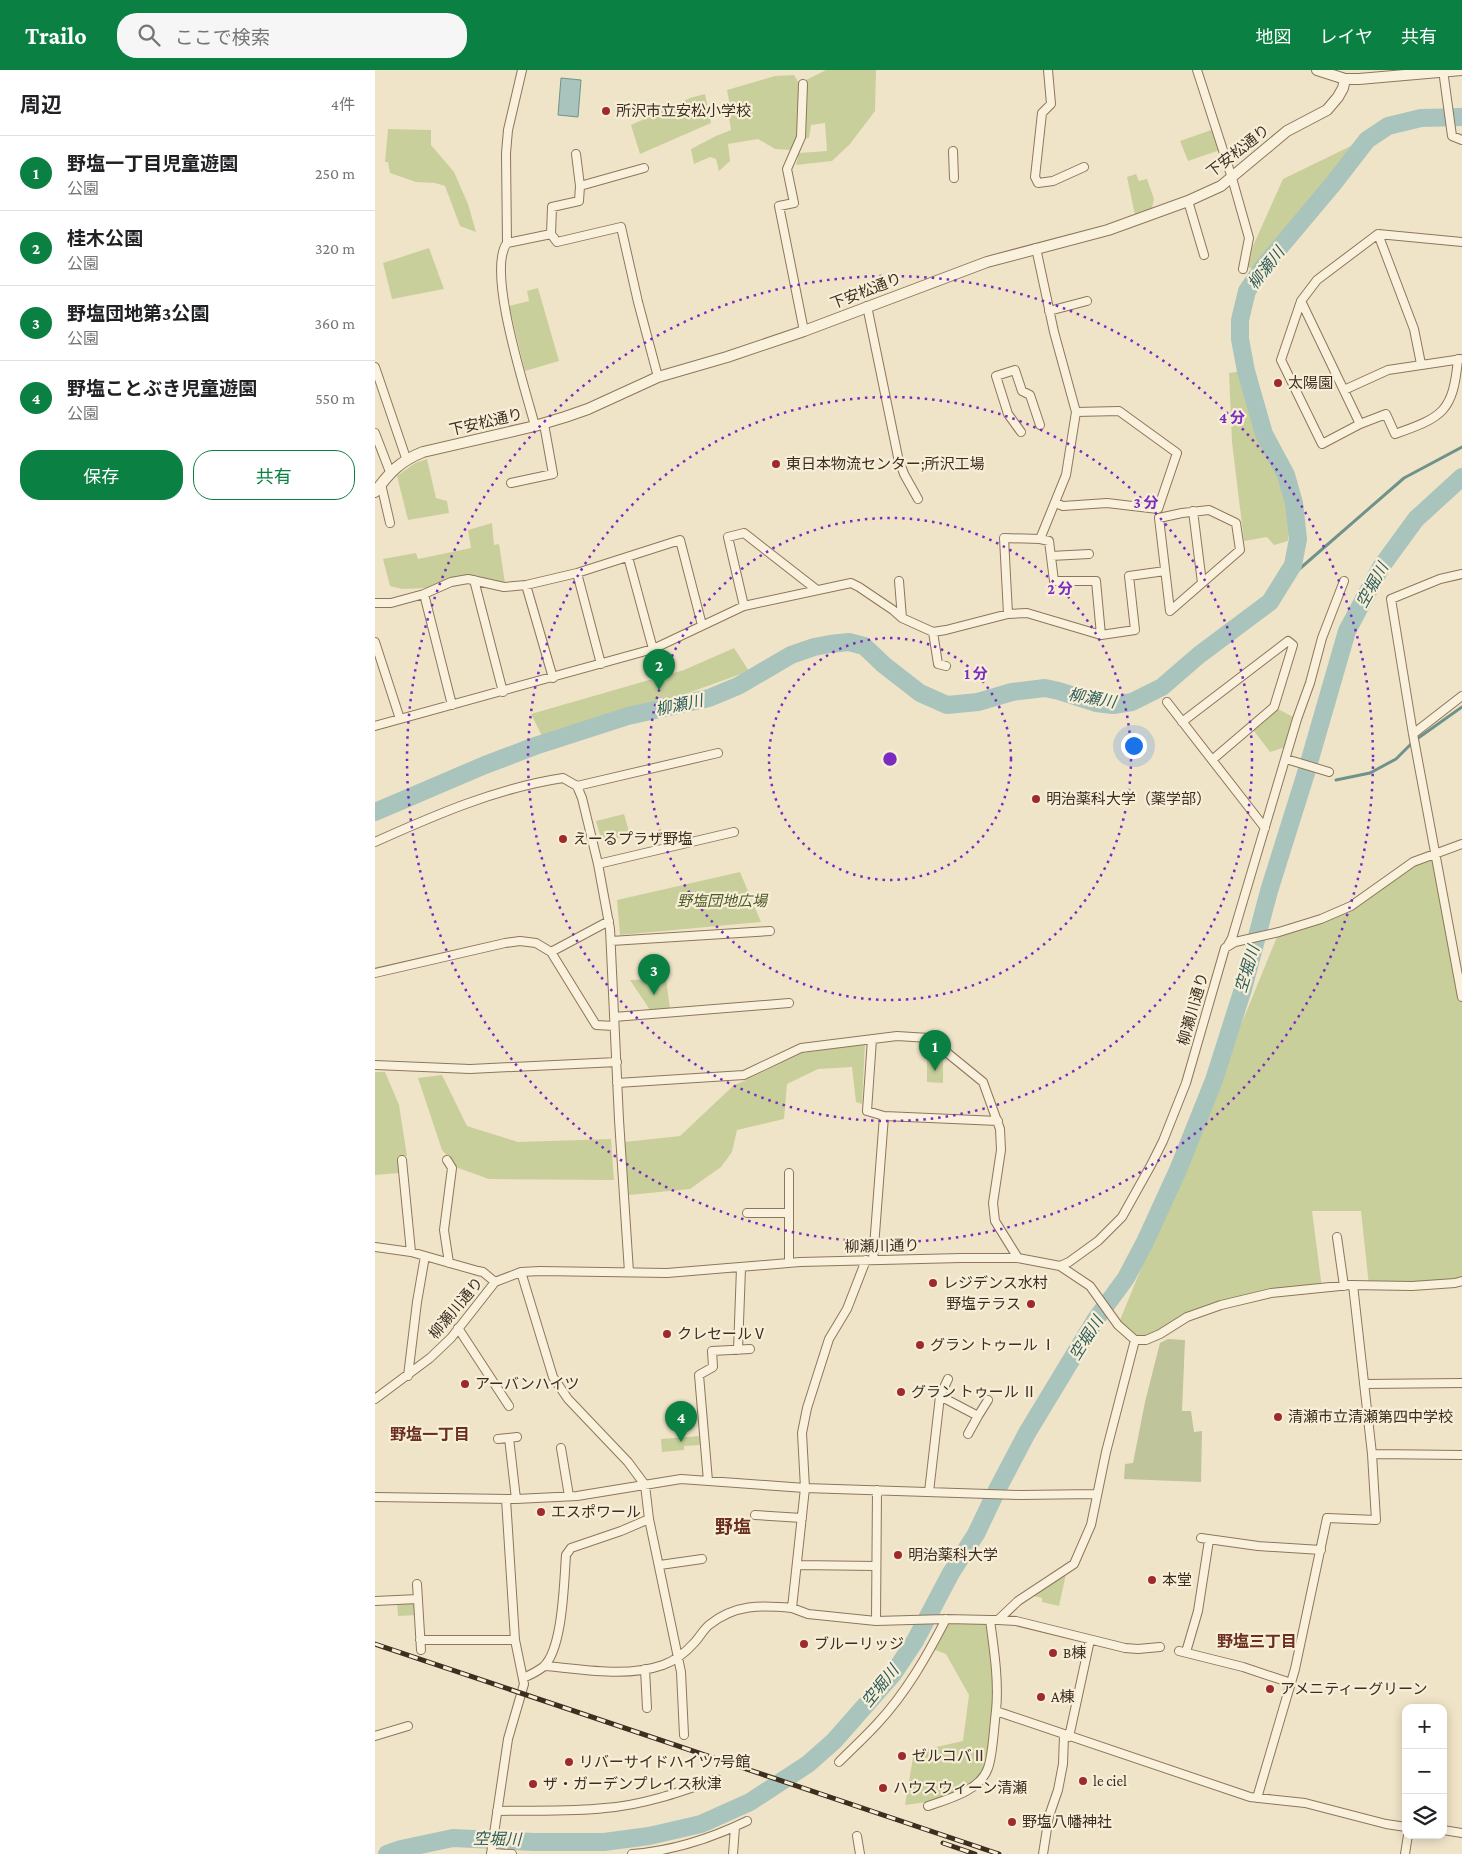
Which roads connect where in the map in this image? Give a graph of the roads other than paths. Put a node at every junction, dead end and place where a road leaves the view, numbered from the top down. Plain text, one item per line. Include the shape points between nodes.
1 (522, 70) edge
2 (1048, 70) edge
3 (1197, 70) edge
4 (1317, 70) edge
5 (1443, 70) edge
6 (1462, 70) edge
7 (1345, 79) junction
8 (803, 84) dead end
9 (1462, 140) edge
10 (953, 151) dead end
11 (576, 154) dead end
12 (1084, 167) dead end
13 (644, 168) dead end
14 (954, 178) dead end
15 (1232, 178) junction
16 (580, 186) junction
17 (1188, 201) junction
18 (551, 234) junction
19 (1378, 234) junction
20 (1462, 242) edge
21 (507, 243) junction
22 (1036, 248) junction
23 (1204, 255) dead end
24 (1243, 269) dead end
25 (1087, 301) dead end
26 (1301, 301) junction
27 (867, 306) junction
28 (1049, 311) junction
29 (804, 331) junction
30 (1460, 359) edge
31 (1421, 364) junction
32 (375, 367) edge
33 (658, 378) junction
34 (1344, 390) junction
35 (1076, 412) junction
36 (1040, 424) dead end
37 (1360, 424) junction
38 (540, 425) junction
39 (1021, 432) dead end
40 (375, 433) edge
41 (406, 458) junction
42 (390, 472) junction
43 (511, 483) dead end
44 (378, 488) edge
45 (917, 499) dead end
46 (1055, 503) junction
47 (1158, 509) junction
48 (1193, 511) junction
49 (1159, 518) junction
50 (390, 523) dead end
51 (1040, 539) junction
52 (1089, 554) dead end
53 (1051, 556) junction
54 (628, 557) junction
55 (1165, 571) junction
56 (577, 573) junction
57 (1462, 574) edge
58 (474, 580) junction
59 (899, 581) dead end
60 (1344, 581) dead end
61 (1202, 583) junction
62 (526, 585) junction
63 (817, 590) junction
64 (425, 594) junction
65 (375, 603) edge
66 (744, 606) junction
67 (1008, 614) junction
68 (902, 618) junction
69 (702, 625) junction
70 (933, 632) junction
71 (1101, 635) junction
72 (375, 642) edge
73 (653, 649) junction
74 (601, 664) junction
75 (946, 666) dead end
76 (553, 678) junction
77 (503, 692) junction
78 (1462, 696) edge
79 (1167, 702) dead end
80 (453, 705) junction
81 (400, 719) junction
82 (1182, 722) junction
83 (375, 726) edge
84 (1413, 736) junction
85 (718, 752) dead end
86 (1287, 759) junction
87 (1212, 760) junction
88 (1329, 772) dead end
89 (577, 786) junction
90 (1265, 828) junction
91 (734, 832) dead end
92 (375, 842) edge
93 (1462, 844) edge
94 (1436, 854) junction
95 (598, 864) junction
96 (609, 921) junction
97 (770, 931) dead end
98 (611, 941) junction
99 (1232, 943) junction
100 (551, 952) junction
101 (375, 973) edge
102 (1462, 997) edge
103 (789, 1003) dead end
104 (614, 1021) junction
105 (872, 1039) junction
106 (617, 1062) junction
107 (375, 1065) edge
108 (617, 1082) junction
109 (884, 1116) junction
110 (998, 1120) junction
111 (402, 1160) dead end
112 (447, 1160) dead end
113 (789, 1173) dead end
114 (747, 1213) dead end
115 (789, 1213) junction
116 (1337, 1237) dead end
117 (375, 1247) edge
118 (411, 1252) junction
119 (425, 1256) junction
120 (1018, 1258) junction
121 (869, 1260) junction
122 (449, 1263) junction
123 (789, 1263) junction
124 (1060, 1266) junction
125 (741, 1268) junction
126 (521, 1272) junction
127 (629, 1272) junction
128 (1462, 1281) edge
129 (495, 1282) junction
130 (1353, 1285) junction
131 (1344, 1286) junction
132 (459, 1328) junction
133 (1135, 1340) junction
134 (750, 1349) dead end
135 (738, 1350) junction
136 (407, 1376) junction
137 (947, 1378) dead end
138 (1364, 1384) junction
139 (1462, 1384) edge
140 (941, 1396) junction
141 (375, 1399) edge
142 (988, 1400) dead end
143 (509, 1406) dead end
144 (978, 1416) junction
145 (968, 1434) dead end
146 (498, 1439) dead end
147 (561, 1448) dead end
148 (1372, 1454) junction
149 (1462, 1455) edge
150 (708, 1481) junction
151 (645, 1484) junction
152 (805, 1488) junction
153 (877, 1490) junction
154 (929, 1492) junction
155 (1097, 1494) junction
156 (569, 1496) junction
157 (375, 1497) edge
158 (506, 1499) junction
159 (516, 1499) junction
160 (755, 1515) dead end
161 (802, 1518) junction
162 (649, 1519) junction
163 (1321, 1550) junction
164 (702, 1559) dead end
165 (659, 1565) junction
166 (797, 1565) junction
167 (877, 1566) junction
168 (417, 1584) dead end
169 (418, 1599) junction
170 (375, 1601) edge
171 (792, 1608) junction
172 (944, 1619) junction
173 (994, 1620) junction
174 (876, 1622) junction
175 (420, 1640) junction
176 (515, 1640) junction
177 (1090, 1640) junction
178 (1160, 1647) dead end
179 (421, 1650) dead end
180 (678, 1657) junction
181 (545, 1666) junction
182 (645, 1669) junction
183 (523, 1678) junction
184 (1291, 1683) junction
185 (647, 1708) dead end
186 (996, 1711) junction
187 (408, 1726) dead end
188 (684, 1734) dead end
189 (375, 1736) edge
190 (1066, 1736) junction
191 (839, 1762) dead end
192 (717, 1779) dead end
193 (1254, 1797) junction
194 (928, 1806) dead end
195 (497, 1810) junction
196 (747, 1821) dead end
197 (1402, 1826) edge
198 (735, 1827) junction
199 (1447, 1831) edge
200 (1462, 1834) edge
201 (857, 1836) dead end
202 (1407, 1839) edge
203 (676, 1850) edge
204 (491, 1854) edge
205 (513, 1854) edge
206 (632, 1854) edge
207 (733, 1854) edge
208 (860, 1854) edge
209 (1043, 1854) edge
210 (1405, 1854) edge

1 - 21 street via 506,153
2 - 12 street via 1051,104 1042,113 1035,177 1038,183 1053,181
3 - 15 street
4 - 7 street
5 - 6 street
5 - 7 street via 1376,79
5 - 9 street via 1452,136
7 - 15 street, 下安松通り via 1338,97 1327,110 1287,131
8 - 29 street via 801,137 787,169 795,202 779,206
10 - 14 street
11 - 16 street
13 - 16 street
15 - 17 street, 下安松通り
15 - 24 street via 1249,238
16 - 18 street via 579,201 552,207
17 - 22 street, 下安松通り via 1108,230
17 - 23 street
18 - 21 street
18 - 33 street via 557,242 621,227
19 - 20 street
19 - 26 street via 1317,280
19 - 31 street via 1414,329
21 - 38 street via 502,254 502,293
22 - 27 street, 下安松通り via 987,262
22 - 28 street
25 - 28 street
26 - 34 street
26 - 37 street via 1281,360 1321,444
27 - 29 street, 下安松通り
27 - 45 street via 898,457
28 - 35 street
29 - 33 street, 下安松通り
30 - 31 street
30 - 37 street via 1448,405 1437,416 1395,434 1385,414
31 - 34 street via 1387,370
32 - 41 street
33 - 38 street, 下安松通り via 588,409
34 - 37 street
35 - 46 street via 1066,475
35 - 47 street via 1119,411 1177,454
36 - 39 street via 1030,395 1022,391 1015,370 996,376 1008,414
38 - 41 street, 下安松通り
38 - 43 street via 553,474
40 - 42 street
41 - 42 street, 下安松通り
42 - 44 street, 下安松通り
44 - 50 street
46 - 47 street via 1063,506 1107,503
46 - 51 street
47 - 49 street
48 - 49 street
48 - 61 street
48 - 61 street via 1209,510 1236,523 1239,541 1240,550
49 - 55 street
51 - 53 street via 1049,540
51 - 67 street via 1004,538
52 - 53 street
53 - 71 street via 1054,581 1096,581
54 - 56 street
54 - 69 street via 680,540
54 - 73 street
55 - 61 street via 1170,611
55 - 71 street via 1129,576 1135,630
56 - 62 street
56 - 74 street
57 - 84 street via 1440,579 1391,599
58 - 62 street via 504,587
58 - 64 street via 451,582
58 - 77 street
59 - 68 street
60 - 86 street, 柳瀬川通り via 1322,638
62 - 76 street
63 - 66 street
63 - 66 street via 744,533 728,537
63 - 68 street via 851,583
64 - 65 street via 391,603
64 - 80 street
66 - 69 street
67 - 70 street
67 - 71 street via 1027,613
68 - 70 street
69 - 73 street
70 - 75 street via 938,664
72 - 81 street
73 - 74 street
74 - 76 street
76 - 77 street
77 - 80 street
78 - 84 street
79 - 82 street
80 - 81 street
81 - 83 street
82 - 87 street
82 - 87 street via 1289,641 1293,645 1275,708
84 - 94 street
85 - 89 street
86 - 88 street
86 - 90 street, 柳瀬川通り
87 - 90 street
89 - 92 street via 563,778 476,800
89 - 95 street
90 - 99 street, 柳瀬川通り
91 - 95 street
93 - 94 street
94 - 99 street via 1413,862 1351,906 1321,919
94 - 102 street
95 - 96 street
96 - 98 street
96 - 100 street
97 - 98 street
98 - 104 street
99 - 124 street, 柳瀬川通り via 1225,948 1186,1083 1139,1189 1112,1228
100 - 101 street via 536,943 513,942
100 - 104 street via 596,1025
103 - 104 street
104 - 106 street
105 - 108 street via 801,1048 744,1075
105 - 109 street via 867,1111
105 - 110 street via 897,1036 929,1038 983,1082
106 - 107 street via 471,1069
106 - 108 street
108 - 127 street
109 - 110 street
109 - 121 street
110 - 120 street via 1001,1150 993,1203 995,1221
111 - 118 street
112 - 122 street via 452,1168 444,1230
113 - 115 street
114 - 115 street
115 - 123 street
116 - 131 street
117 - 118 street
118 - 119 street
119 - 122 street
119 - 136 street
120 - 121 street, 柳瀬川通り
120 - 124 street, 柳瀬川通り
121 - 123 street, 柳瀬川通り
121 - 152 street via 847,1309 829,1339 807,1408 802,1433
122 - 129 street via 483,1272
123 - 125 street, 柳瀬川通り
124 - 133 street via 1090,1286 1118,1325
125 - 127 street, 柳瀬川通り
125 - 135 street
126 - 127 street, 柳瀬川通り
126 - 129 street, 柳瀬川通り
126 - 151 street via 553,1377 568,1399
128 - 130 street via 1412,1286
129 - 132 street, 柳瀬川通り
130 - 131 street
130 - 138 street
131 - 133 street via 1271,1293 1229,1303 1187,1318 1146,1340
132 - 136 street, 柳瀬川通り
132 - 143 street
133 - 155 street
134 - 135 street
135 - 150 street via 712,1351 713,1367 699,1375
136 - 141 street, 柳瀬川通り
137 - 140 street
138 - 139 street
138 - 148 street
140 - 144 street
140 - 154 street
142 - 144 street
144 - 145 street
146 - 159 street via 513,1438
147 - 156 street
148 - 149 street
148 - 163 street via 1376,1520 1327,1518
150 - 151 street via 681,1479
150 - 152 street
151 - 156 street
151 - 162 street
152 - 153 street
152 - 161 street
153 - 154 street
153 - 167 street
154 - 155 street
155 - 173 street via 1091,1525 1074,1564
156 - 159 street
157 - 158 street
158 - 159 street
158 - 176 street
160 - 161 street
161 - 166 street
162 - 165 street
162 - 181 street via 571,1548 566,1555 563,1604 556,1643
163 - 184 street
163 - 184 street via 1205,1539 1198,1611 1183,1651 1243,1666
164 - 165 street
165 - 180 street
166 - 167 street
166 - 171 street
167 - 174 street
168 - 169 street
169 - 170 street
169 - 175 street
171 - 174 street via 808,1614
171 - 180 street via 748,1606 725,1615 708,1626
172 - 173 street
172 - 174 street
172 - 191 street via 912,1680 878,1724
173 - 177 street via 1017,1621
173 - 186 street
175 - 176 street
175 - 179 street
176 - 183 street
177 - 178 street via 1125,1648
177 - 190 street
180 - 182 street
180 - 188 street
181 - 182 street via 615,1671
181 - 183 street
182 - 185 street
183 - 195 street via 508,1738
184 - 193 street
186 - 190 street
186 - 194 street via 989,1768 974,1786
187 - 189 street
190 - 193 street
190 - 209 street
192 - 195 street via 657,1799 615,1807
193 - 197 street via 1305,1803
195 - 204 street
196 - 198 street
198 - 203 street
198 - 207 street
199 - 200 street
201 - 208 street
202 - 210 street
203 - 206 street
204 - 205 street

